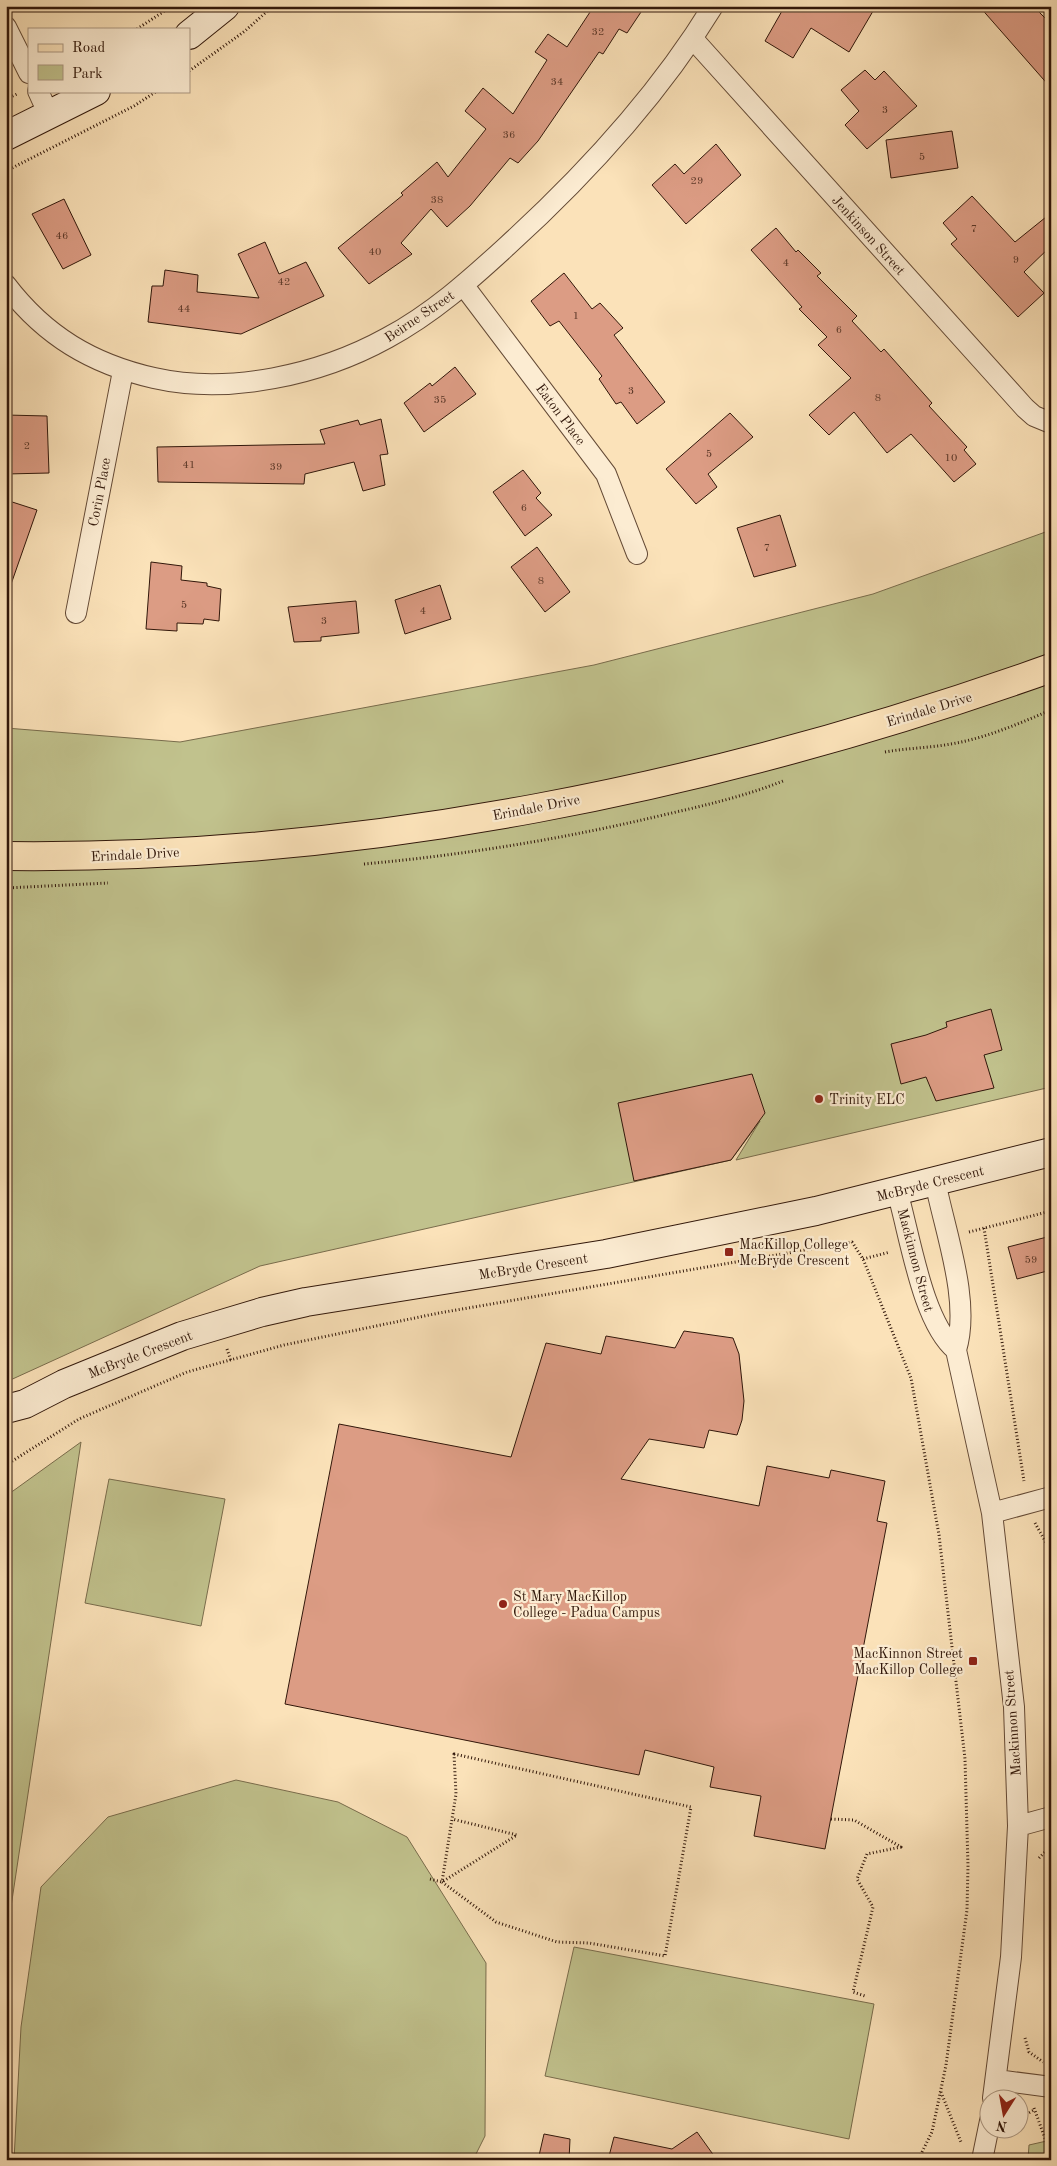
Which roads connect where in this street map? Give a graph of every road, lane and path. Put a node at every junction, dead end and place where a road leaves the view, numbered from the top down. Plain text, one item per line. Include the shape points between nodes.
1 (172, 6) edge
2 (225, 6) edge
3 (273, 6) edge
4 (713, 6) edge
5 (6, 27) edge
6 (139, 28) edge
7 (190, 34) edge
8 (693, 40) junction
9 (190, 70) edge
10 (28, 71) edge
11 (92, 92) edge
12 (155, 92) edge
13 (43, 103) edge
14 (6, 136) edge
15 (6, 171) edge
16 (6, 285) edge
17 (464, 286) junction
18 (123, 371) junction
19 (1051, 423) edge
20 (637, 554) dead end
21 (76, 613) dead end
22 (1051, 668) edge
23 (6, 856) edge
24 (1051, 1152) edge
25 (935, 1181) junction
26 (897, 1191) junction
27 (1051, 1211) edge
28 (956, 1350) junction
29 (13, 1411) edge
30 (6, 1465) edge
31 (1051, 1498) edge
32 (1028, 1503) junction
33 (992, 1512) junction
34 (1051, 1572) edge
35 (1051, 1817) edge
36 (452, 1819) junction
37 (831, 1819) dead end
38 (1018, 1826) junction
39 (430, 1879) dead end
40 (442, 1882) junction
41 (865, 1996) dead end
42 (1051, 2087) edge
43 (995, 2088) edge
44 (1023, 2088) edge
45 (941, 2091) junction
46 (1030, 2112) edge
47 (987, 2138) edge
48 (959, 2151) dead end
49 (1051, 2155) edge
50 (918, 2160) edge
51 (982, 2160) edge

1 - 6 path
2 - 7 street
3 - 9 path via 245,31
4 - 8 street, Beirne Street
5 - 10 street
8 - 17 street, Beirne Street via 613,140 556,202
8 - 19 street, Jenkinson Street via 1025,408
11 - 13 street
12 - 15 path
13 - 14 street
16 - 18 street, Beirne Street via 39,322 79,351
17 - 18 street, Beirne Street via 385,340 326,365 295,374 234,384 176,383
17 - 20 street, Eaton Place via 606,474
18 - 21 street, Corin Place
22 - 23 main road, Erindale Drive via 961,700 755,760 510,813 277,844 82,857
24 - 25 street, McBryde Crescent
25 - 26 street, McBryde Crescent
25 - 28 street, Mackinnon Street via 961,1303 960,1339
26 - 28 street, Mackinnon Street via 930,1315 948,1344
26 - 29 street, McBryde Crescent via 606,1254 306,1302 262,1312 182,1336 64,1384
27 - 32 path via 984,1228
28 - 33 street, Mackinnon Street
30 - 45 path via 79,1419 187,1372 284,1345 439,1313 852,1242 863,1259 911,1378 939,1534 965,1759 967,1910
31 - 32 street
32 - 33 street
32 - 34 path via 1030,1515 1049,1548
33 - 38 street, Mackinnon Street via 1014,1707
35 - 38 street
36 - 40 path
36 - 40 path via 517,1835
36 - 40 path via 456,1794 454,1754 690,1807 665,1956 589,1943 557,1942 496,1922
37 - 41 path via 854,1820 901,1846 867,1854 857,1879 873,1907 853,1992
38 - 43 street, Mackinnon Street via 1011,1957
39 - 40 path
42 - 44 street
45 - 48 path via 961,2142
45 - 50 path via 932,2132
46 - 49 path via 1034,2110
47 - 51 street

